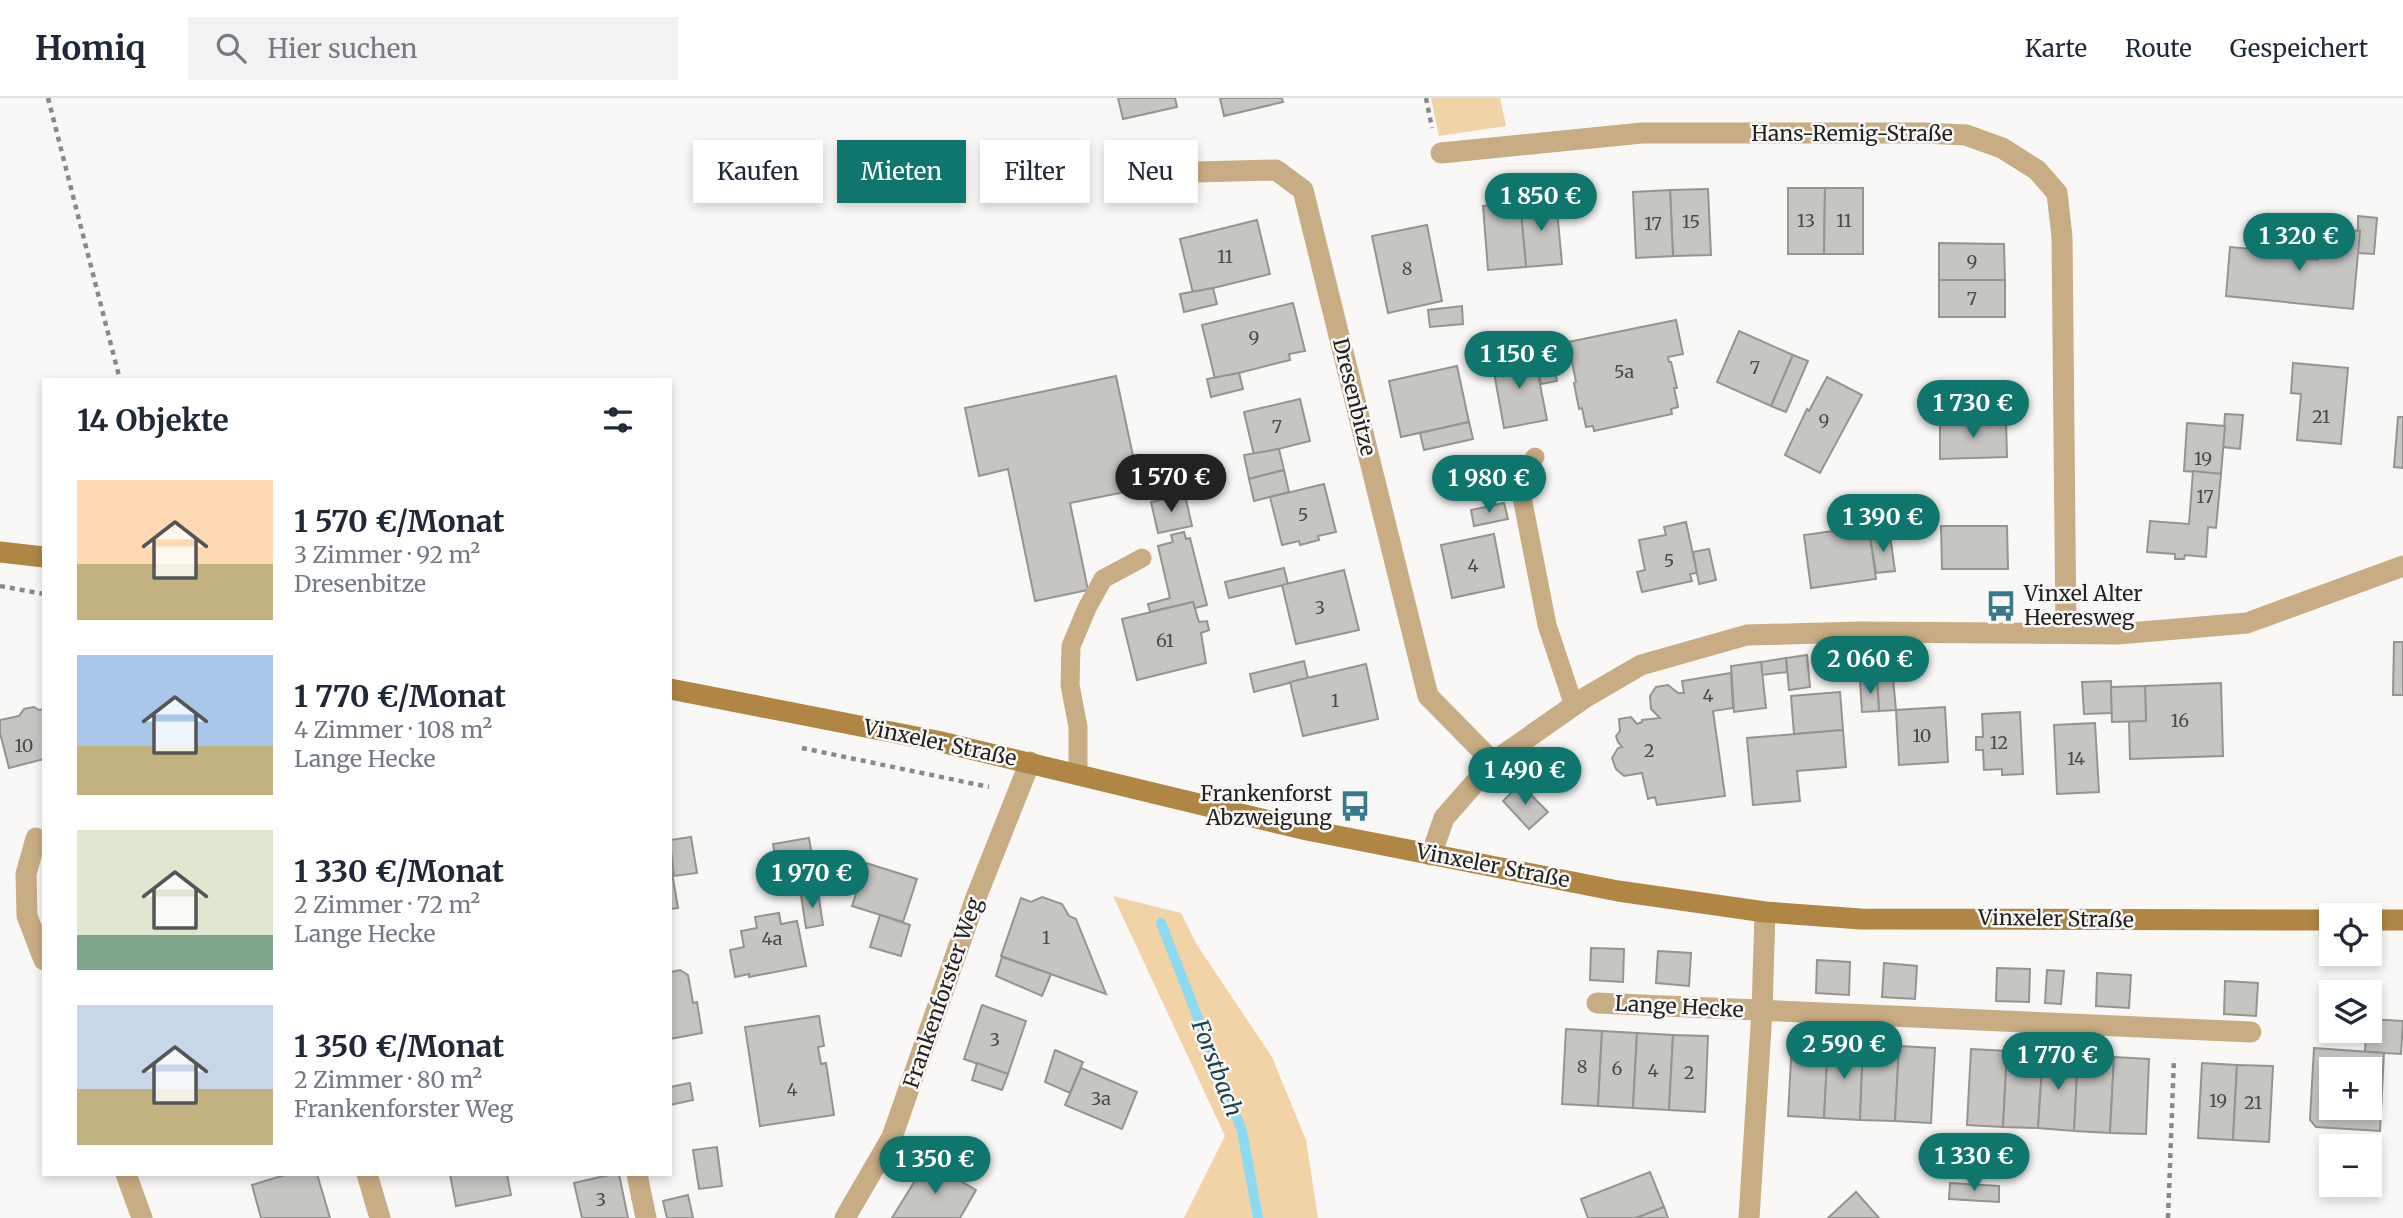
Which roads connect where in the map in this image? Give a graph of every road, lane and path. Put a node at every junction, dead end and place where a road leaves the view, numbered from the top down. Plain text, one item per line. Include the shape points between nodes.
1 (48, 98) edge
2 (1441, 153) dead end
3 (1198, 172) edge
4 (119, 378) edge
5 (1535, 457) dead end
6 (0, 552) edge
7 (42, 557) edge
8 (1142, 558) dead end
9 (2403, 566) edge
10 (0, 586) edge
11 (42, 594) edge
12 (2066, 633) junction
13 (672, 689) edge
14 (1574, 706) junction
15 (790, 746) dead end
16 (1030, 762) junction
17 (1493, 762) junction
18 (1078, 774) junction
19 (1017, 793) junction
20 (36, 838) dead end
21 (1431, 855) junction
22 (1765, 912) junction
23 (2319, 920) edge
24 (2382, 920) edge
25 (2403, 920) edge
26 (42, 955) edge
27 (1597, 1003) dead end
28 (1762, 1011) junction
29 (2175, 1030) junction
30 (2251, 1032) dead end
31 (127, 1176) edge
32 (368, 1176) edge
33 (637, 1176) edge
34 (142, 1218) edge
35 (380, 1218) edge
36 (646, 1218) edge
37 (845, 1218) edge
38 (1749, 1218) edge
39 (2168, 1218) edge

1 - 4 path
2 - 12 street, Hans-Remig-Straße via 1642,133 1923,133 1965,135 2002,148 2037,170 2057,194 2062,237
3 - 17 street, Dresenbitze via 1276,170 1303,190 1428,696
5 - 14 lane via 1519,482 1547,625
6 - 7 main road
8 - 18 lane via 1103,579 1072,646 1070,685 1078,727
9 - 12 street via 2246,623 2118,634
10 - 11 path
12 - 14 street via 1747,635 1641,665
13 - 16 main road, Vinxeler Straße
14 - 17 street
15 - 19 path
16 - 18 main road, Vinxeler Straße
16 - 19 street, Frankenforster Weg
17 - 21 street via 1444,818
18 - 21 main road, Vinxeler Straße
19 - 37 street, Frankenforster Weg via 892,1138
20 - 26 street via 26,874 27,916
21 - 22 main road, Vinxeler Straße via 1618,891
22 - 23 main road, Vinxeler Straße via 1861,919
22 - 28 street, Lange Hecke
24 - 25 main road
27 - 28 street, Lange Hecke
28 - 29 street, Lange Hecke
28 - 38 street, Lange Hecke
29 - 30 street, Lange Hecke
29 - 39 path
31 - 34 street
32 - 35 street
33 - 36 street

